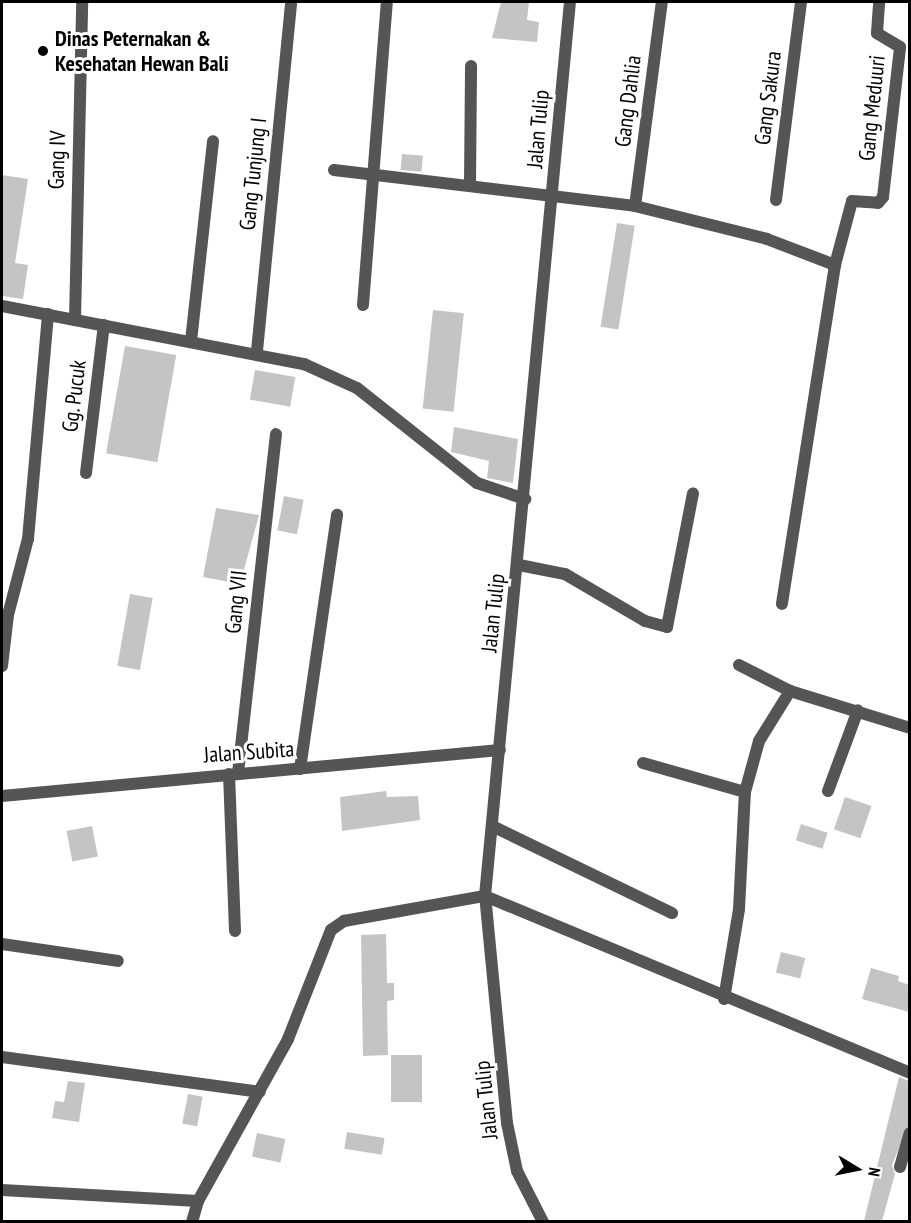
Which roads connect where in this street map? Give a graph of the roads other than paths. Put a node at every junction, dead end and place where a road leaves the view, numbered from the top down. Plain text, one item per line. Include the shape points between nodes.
1 (81, 2) edge
2 (291, 2) edge
3 (387, 2) edge
4 (570, 2) edge
5 (662, 2) edge
6 (801, 2) edge
7 (879, 2) edge
8 (471, 66) dead end
9 (213, 141) dead end
10 (334, 170) dead end
11 (373, 174) junction
12 (470, 185) junction
13 (553, 195) junction
14 (776, 200) dead end
15 (635, 206) junction
16 (836, 265) junction
17 (363, 305) dead end
18 (2, 306) edge
19 (48, 314) junction
20 (75, 320) junction
21 (104, 325) junction
22 (191, 341) junction
23 (257, 351) junction
24 (276, 434) dead end
25 (86, 472) dead end
26 (693, 492) dead end
27 (525, 499) junction
28 (337, 515) dead end
29 (519, 565) junction
30 (782, 604) dead end
31 (2, 658) edge
32 (739, 665) dead end
33 (790, 691) junction
34 (858, 710) junction
35 (909, 728) edge
36 (500, 750) junction
37 (643, 763) dead end
38 (300, 769) junction
39 (234, 774) junction
40 (828, 791) dead end
41 (744, 792) junction
42 (2, 796) edge
43 (492, 825) junction
44 (485, 896) junction
45 (672, 913) dead end
46 (235, 931) dead end
47 (2, 944) edge
48 (118, 961) dead end
49 (724, 999) junction
50 (2, 1057) edge
51 (909, 1073) edge
52 (260, 1092) junction
53 (909, 1133) edge
54 (900, 1167) dead end
55 (2, 1190) edge
56 (198, 1201) junction
57 (192, 1221) edge
58 (543, 1221) edge

1 - 20 street, Gang IV
2 - 23 street, Gang Tunjung I
3 - 11 street
4 - 13 street, Jalan Tulip
5 - 15 street, Gang Dahlia
6 - 14 street, Gang Sakura
7 - 16 street, Gang Meduuri via 876,29 900,47 883,197 878,203 852,201
8 - 12 street
9 - 22 street
10 - 11 street
11 - 12 street
11 - 17 street
12 - 13 street
13 - 15 street
13 - 27 street, Jalan Tulip
15 - 16 street via 767,239
16 - 30 street
18 - 19 street
19 - 20 street
19 - 31 street via 28,539
20 - 21 street
21 - 22 street
21 - 25 street, Gg. Pucuk
22 - 23 street
23 - 27 street via 304,364 357,388 477,483
24 - 39 street, Gang VII
26 - 29 street via 667,627 645,621 564,574
27 - 29 street, Jalan Tulip
28 - 38 street
29 - 36 street, Jalan Tulip
32 - 33 street
33 - 34 street
33 - 41 street via 759,741
34 - 35 street
34 - 40 street
36 - 38 street, Jalan Subita
36 - 43 street, Jalan Tulip
37 - 41 street
38 - 39 street, Jalan Subita
39 - 42 street, Jalan Subita
39 - 46 street, Gang VII
41 - 49 street via 739,909
43 - 44 street, Jalan Tulip
43 - 45 street
44 - 49 street
44 - 52 street via 337,924
44 - 58 street, Jalan Tulip via 507,1123 517,1171
47 - 48 street
49 - 51 street
50 - 52 street
52 - 56 street
53 - 54 street
55 - 56 street
56 - 57 street

